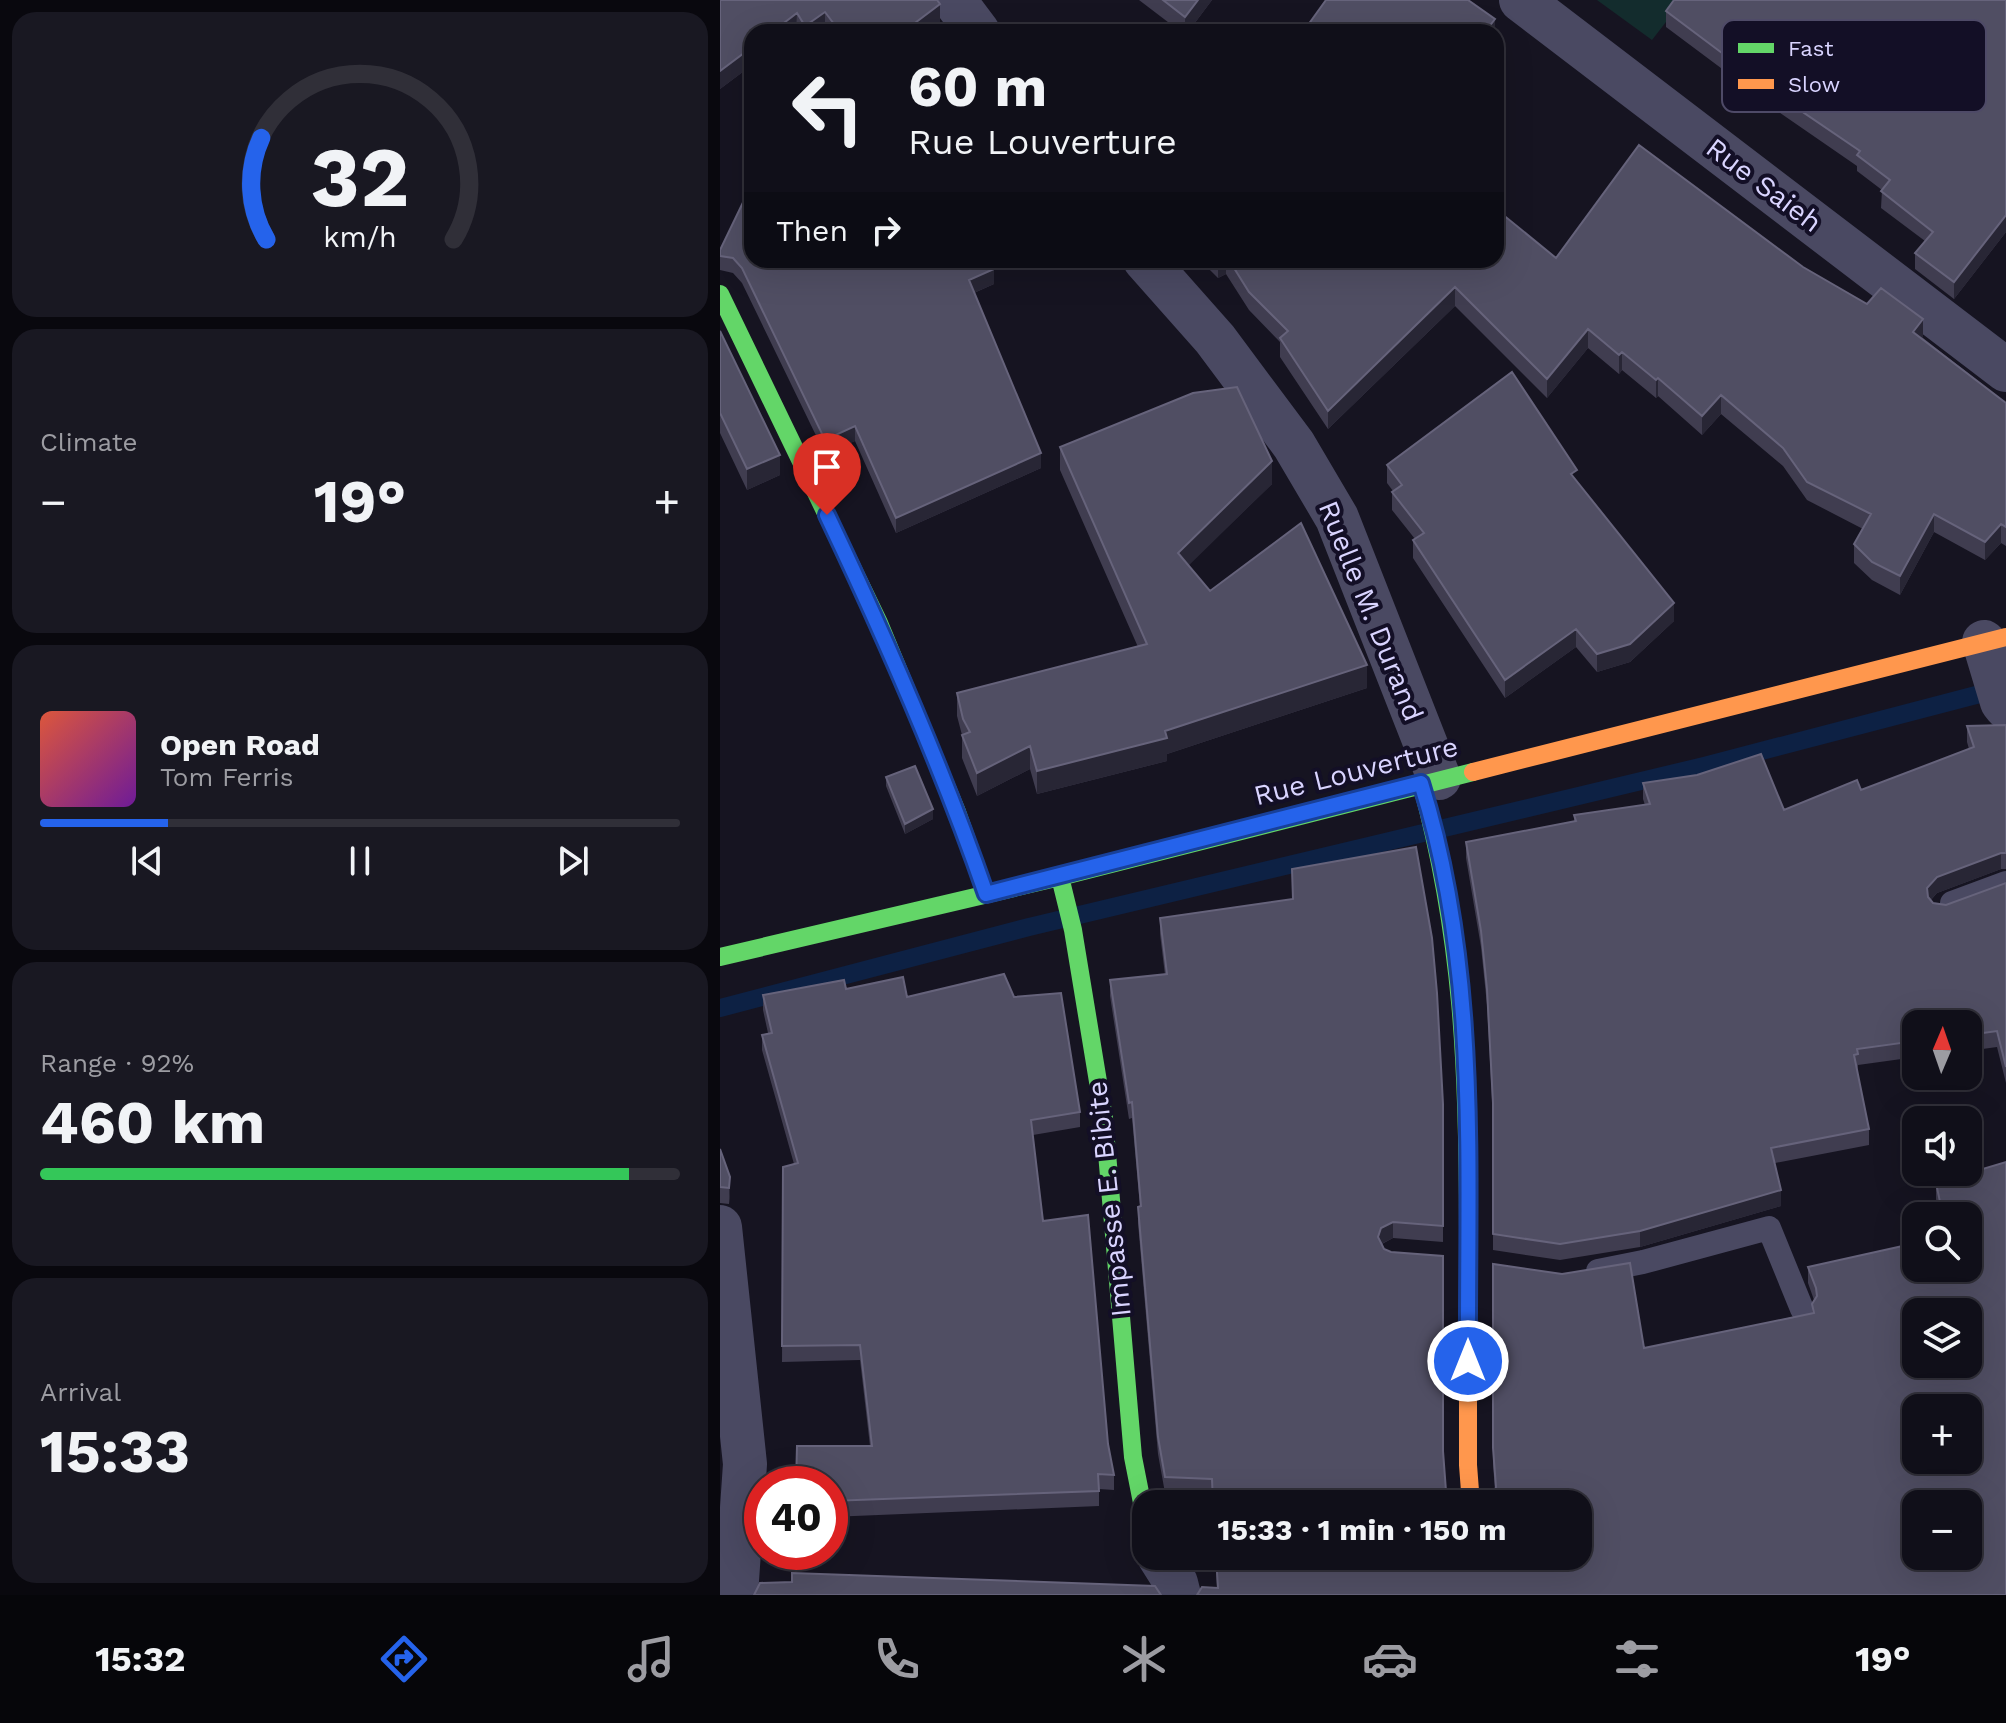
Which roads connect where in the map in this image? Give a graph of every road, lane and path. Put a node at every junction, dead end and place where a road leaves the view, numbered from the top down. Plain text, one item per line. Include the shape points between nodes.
1 (954, 0) edge
2 (1521, 0) edge
3 (972, 24) edge
4 (1152, 268) edge
5 (720, 294) edge
6 (2006, 370) edge
7 (2000, 664) edge
8 (1430, 781) junction
9 (1060, 877) junction
10 (2006, 883) edge
11 (986, 894) junction
12 (1942, 907) edge
13 (720, 957) edge
14 (720, 1227) edge
15 (1576, 1274) edge
16 (1802, 1309) dead end
17 (1140, 1490) edge
18 (1470, 1490) edge
19 (1168, 1570) edge
20 (736, 1595) edge
21 (1179, 1595) edge

1 - 3 street
2 - 6 street, Rue Saieh
4 - 8 street, Ruelle M. Durand via 1215,339 1294,445 1337,518
5 - 11 street via 879,623
7 - 8 street, Rue Louverture
8 - 9 street, Rue Louverture
8 - 18 street via 1456,941 1468,1080
9 - 11 street, Rue Louverture
9 - 17 street, Impasse E. Bibite via 1104,1118
10 - 12 lane
11 - 13 street, Rue Louverture
14 - 20 street via 745,1464
15 - 16 lane via 1769,1228
19 - 21 street

